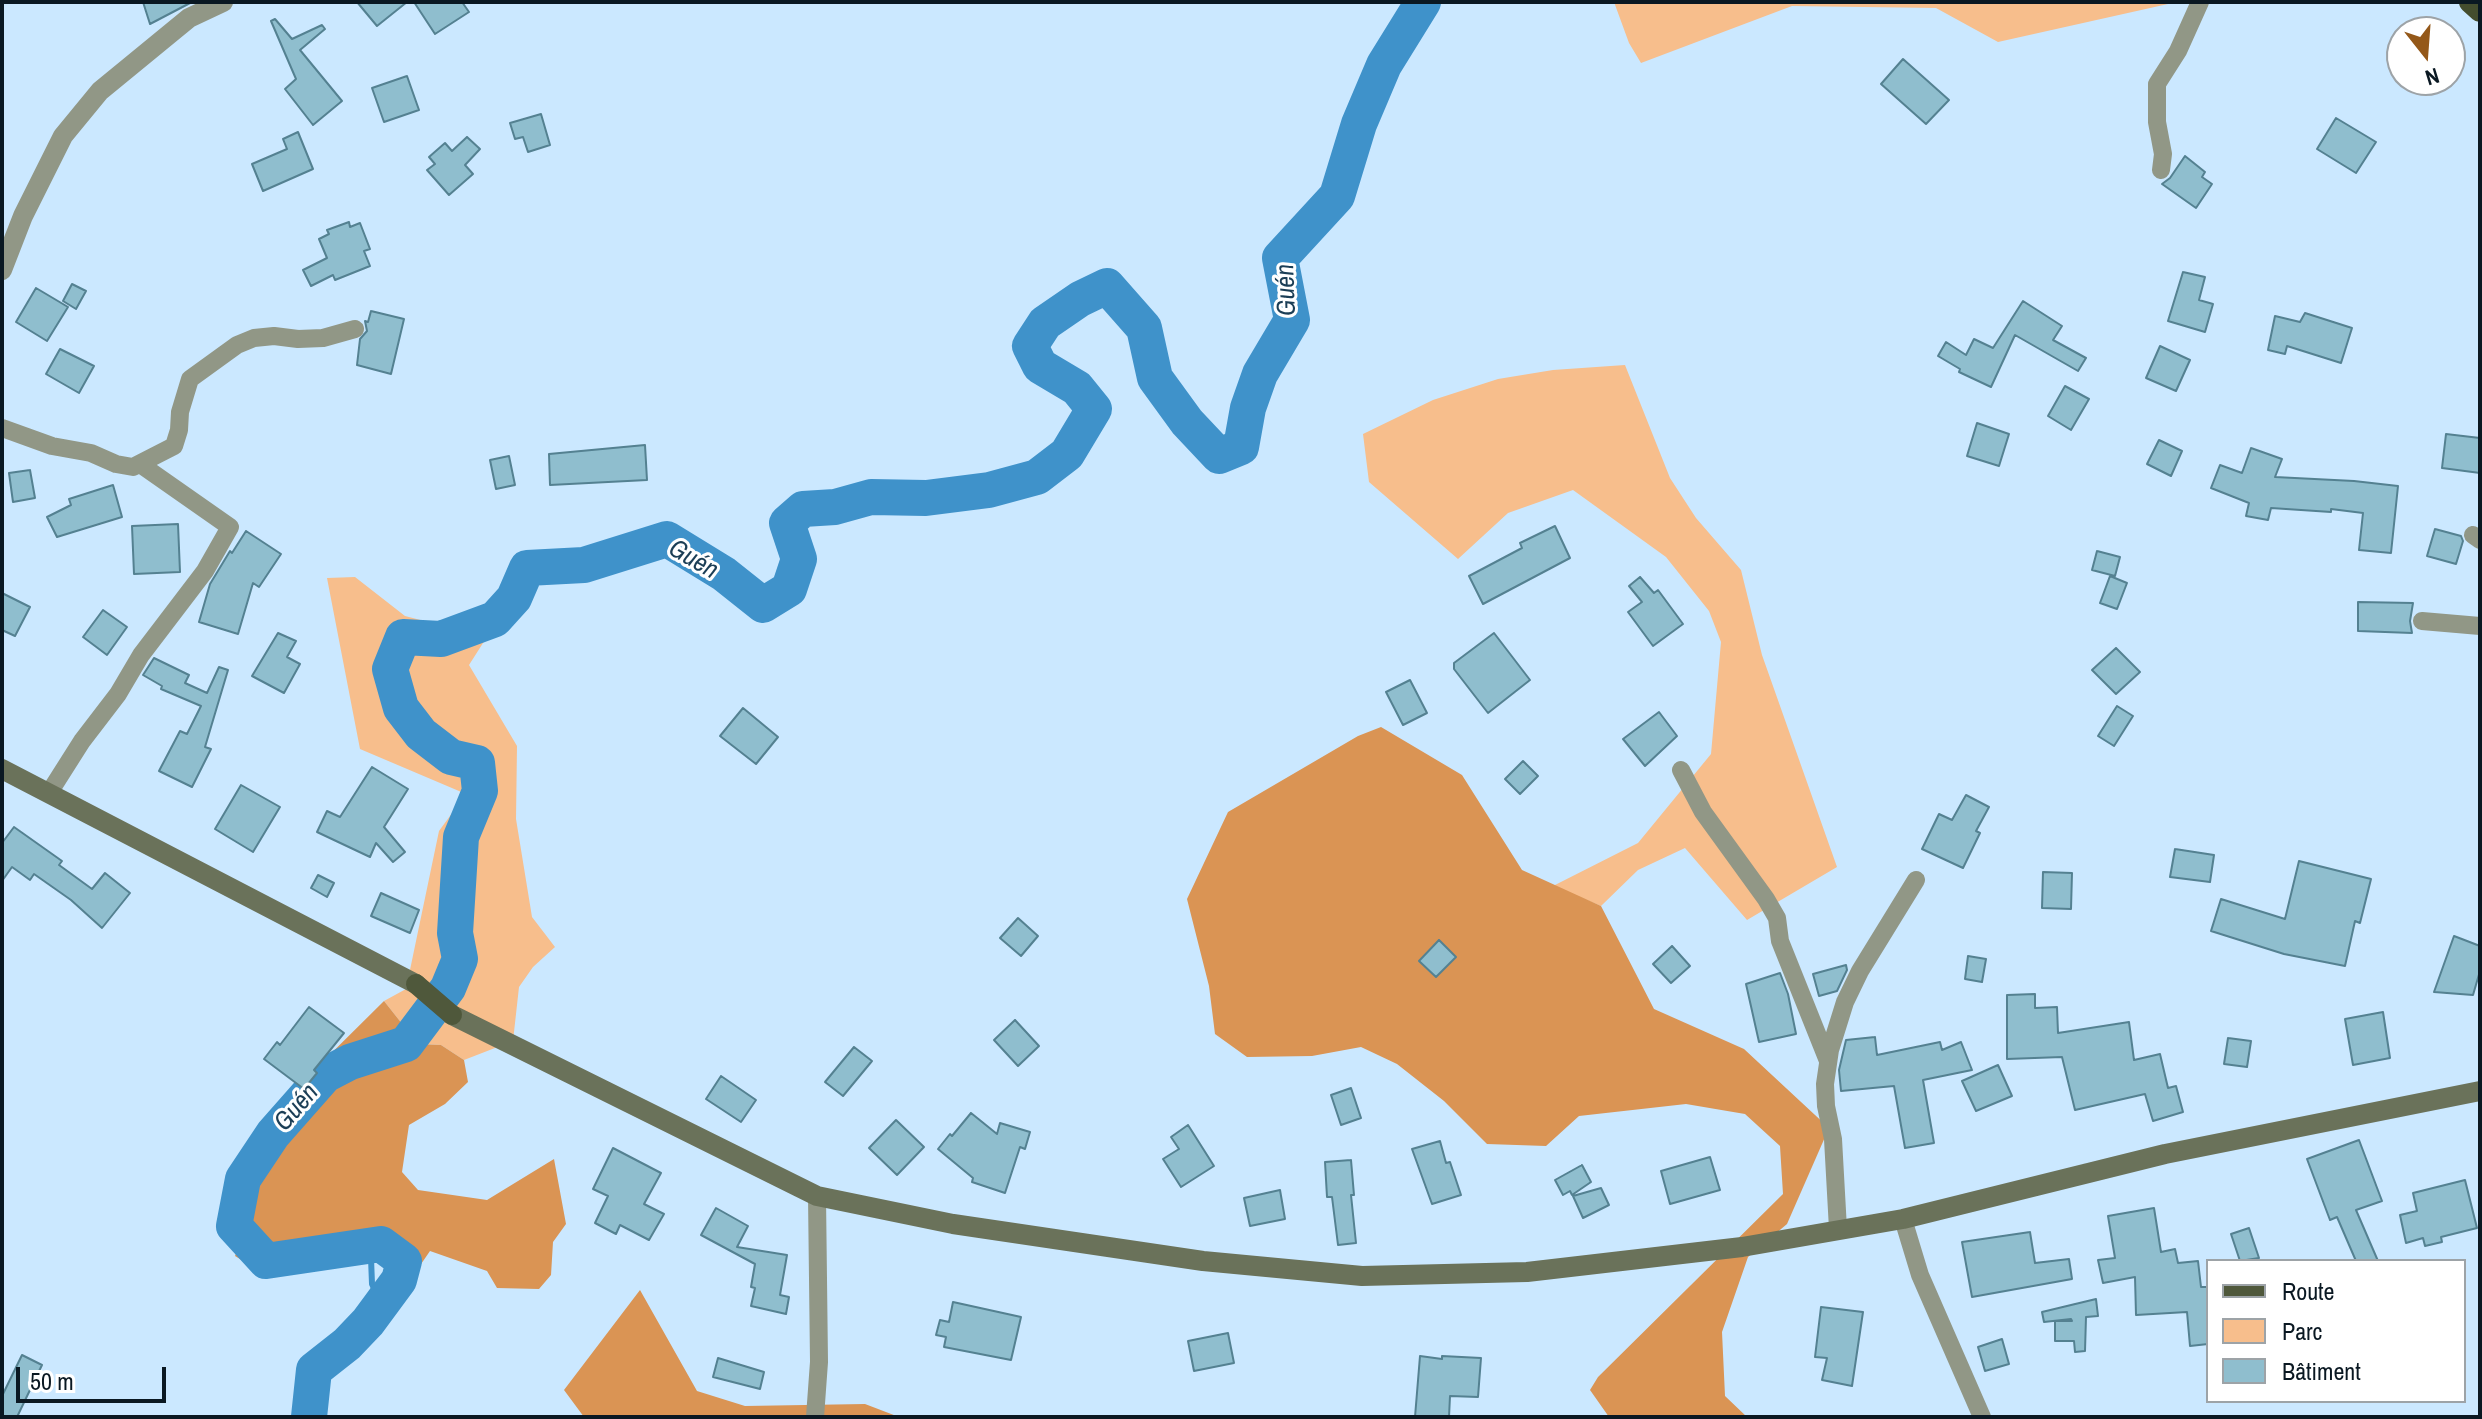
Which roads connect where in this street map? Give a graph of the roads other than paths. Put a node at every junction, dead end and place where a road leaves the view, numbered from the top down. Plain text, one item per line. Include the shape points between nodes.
1 (223, 2) edge
2 (2200, 2) edge
3 (2470, 2) edge
4 (2480, 11) edge
5 (2161, 170) dead end
6 (2, 270) edge
7 (355, 329) dead end
8 (2, 428) edge
9 (140, 464) junction
10 (2422, 621) dead end
11 (2480, 626) edge
12 (2, 769) edge
13 (1681, 770) dead end
14 (49, 793) junction
15 (1916, 880) dead end
16 (1828, 1061) junction
17 (2480, 1091) edge
18 (817, 1196) junction
19 (1903, 1219) junction
20 (1838, 1229) junction
21 (815, 1417) edge
22 (1982, 1417) edge

1 - 6 street via 189,18 100,91 63,136
2 - 5 street via 2157,84
3 - 4 highway
7 - 9 street via 323,338 254,338 237,345 190,379 174,446
8 - 9 street via 116,464
9 - 14 street via 230,527 205,571 141,655
10 - 11 street
12 - 14 main road
13 - 16 street via 1703,812 1777,918 1780,941
14 - 18 main road via 416,984 452,1015
15 - 16 street via 1860,971
16 - 20 street via 1826,1106
17 - 19 main road via 2165,1154
18 - 20 main road via 968,1227 1203,1261 1362,1276 1527,1272 1742,1247
18 - 21 street
19 - 20 main road
19 - 22 street via 1920,1275

